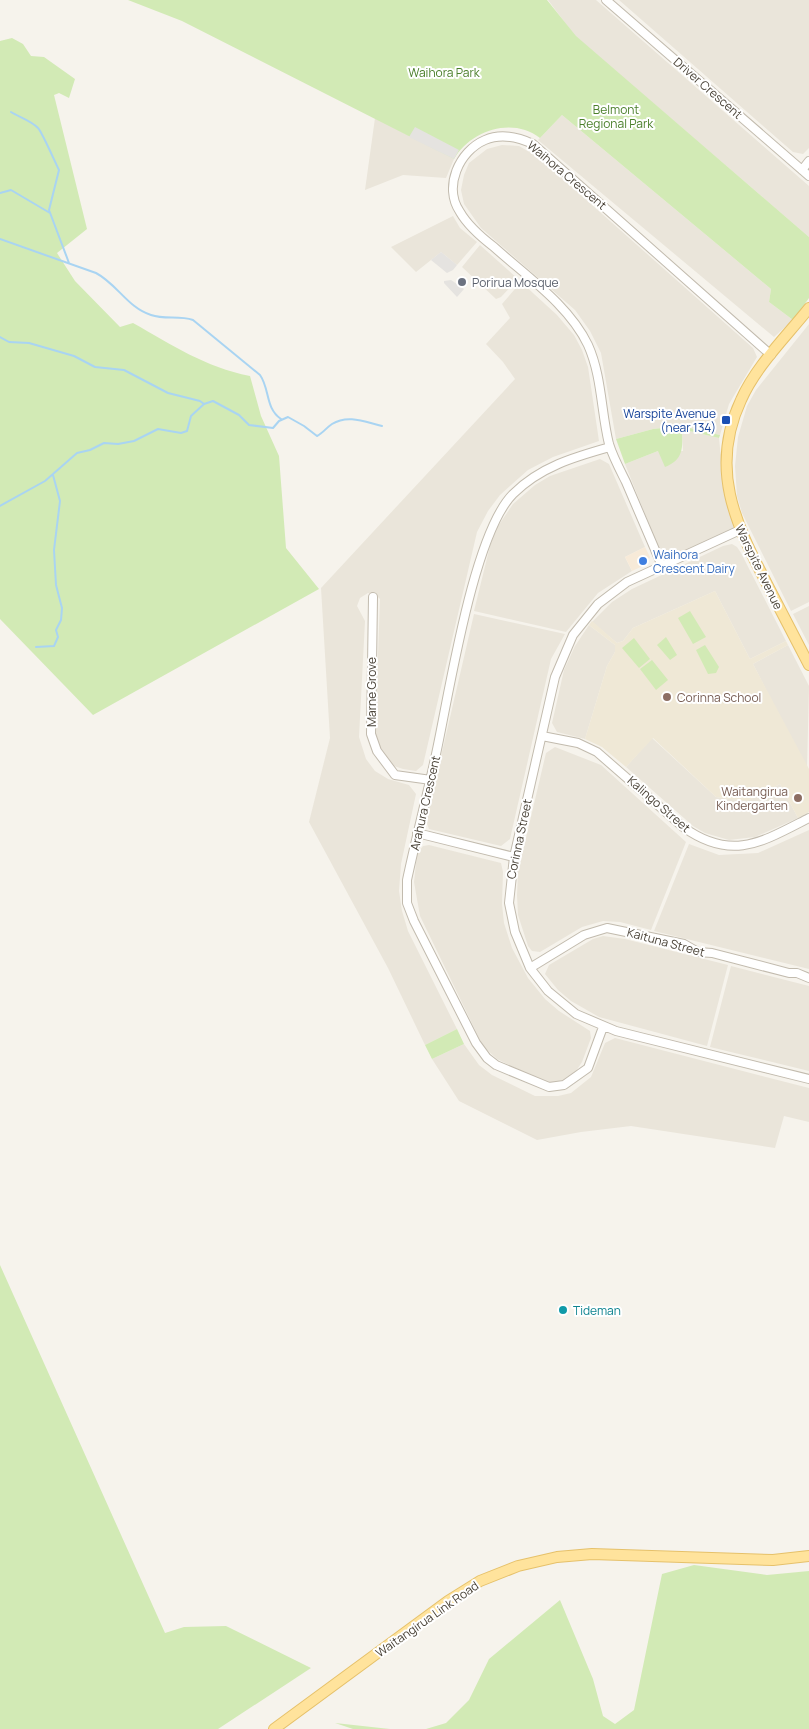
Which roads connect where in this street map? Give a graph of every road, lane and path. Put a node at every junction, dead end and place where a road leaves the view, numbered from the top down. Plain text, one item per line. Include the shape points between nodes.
1 (606, 0) edge
2 (809, 161) edge
3 (802, 170) junction
4 (809, 176) edge
5 (809, 308) edge
6 (771, 355) junction
7 (610, 448) junction
8 (740, 530) junction
9 (662, 566) junction
10 (372, 597) dead end
11 (809, 665) edge
12 (542, 736) junction
13 (431, 780) junction
14 (809, 818) edge
15 (417, 833) junction
16 (514, 857) junction
17 (530, 968) junction
18 (809, 978) edge
19 (603, 1027) junction
20 (809, 1079) edge
21 (809, 1556) edge
22 (274, 1729) edge

1 - 3 street, Driver Crescent
2 - 3 street
3 - 4 street, Driver Crescent
5 - 6 main road, Warspite Avenue
6 - 7 street, Waihora Crescent via 536,146 506,136 479,142 462,158 454,176 457,207 470,226 576,325 595,365
6 - 8 main road, Warspite Avenue via 740,400 728,438 727,484
7 - 9 street, Waihora Crescent
7 - 13 street, Arahura Crescent via 567,459 536,474 511,495 493,524 467,611
8 - 9 street, Corinna Street
8 - 11 main road, Warspite Avenue
9 - 12 street, Corinna Street via 616,589 581,624 560,661
10 - 13 street, Marne Grove via 370,713 376,751 395,775
12 - 14 street, Kalingo Street via 578,743 597,752 692,834 727,847 764,840
12 - 16 street, Corinna Street
13 - 15 street, Arahura Crescent
15 - 16 street
15 - 19 street, Arahura Crescent via 407,880 407,903 476,1043 488,1058 534,1083 549,1087 564,1085 588,1068
16 - 17 street, Corinna Street via 509,886 512,919
17 - 18 street, Kaituna Street via 584,935 607,928 684,944 698,952 789,973 797,972
17 - 19 street, Corinna Street via 558,1000 576,1014
19 - 20 street, Corinna Street
21 - 22 main road, Waitangirua Link Road via 773,1560 592,1554 557,1557 518,1566 480,1581 448,1601

